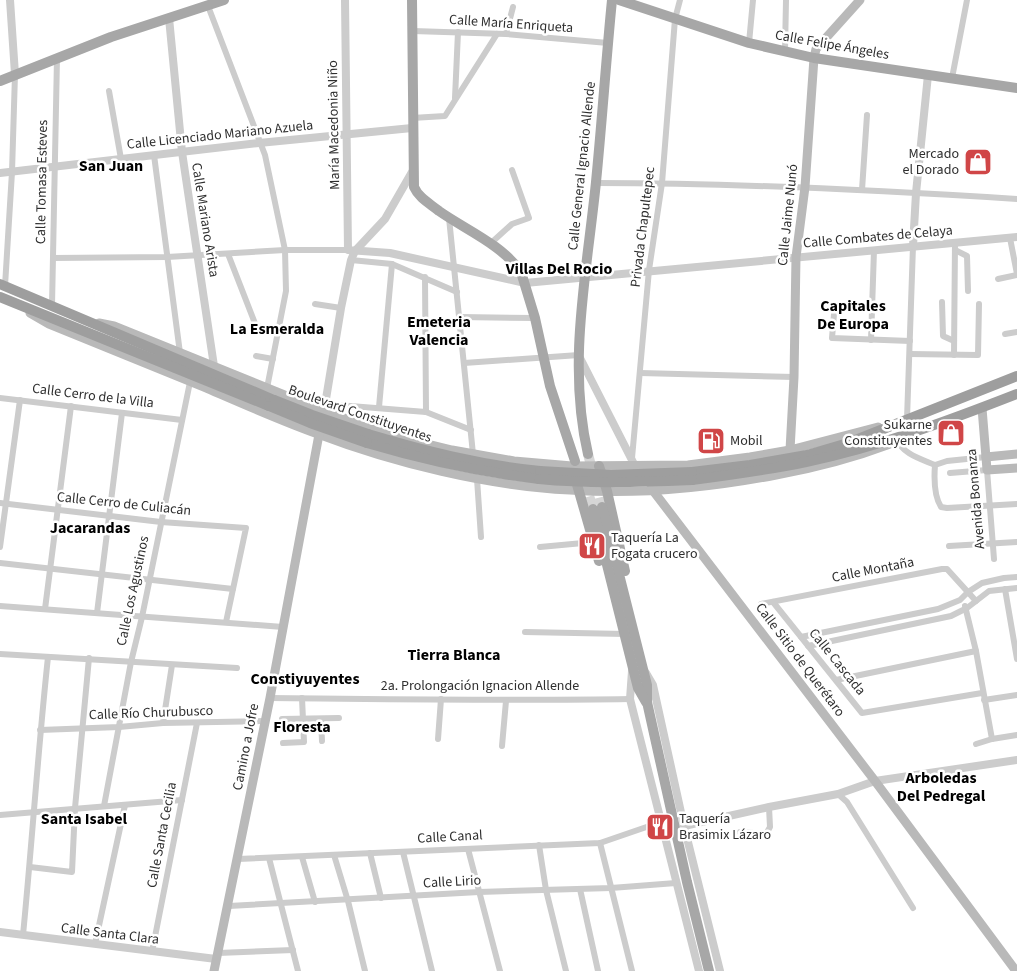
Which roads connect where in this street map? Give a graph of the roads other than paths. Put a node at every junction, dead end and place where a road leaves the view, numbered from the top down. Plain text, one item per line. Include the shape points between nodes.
1 (10, 0) edge
2 (224, 0) edge
3 (345, 0) edge
4 (412, 0) edge
5 (612, 0) edge
6 (619, 0) edge
7 (680, 0) edge
8 (753, 0) edge
9 (786, 0) edge
10 (860, 0) edge
11 (967, 0) edge
12 (208, 6) junction
13 (513, 7) dead end
14 (169, 18) junction
15 (675, 18) junction
16 (413, 31) junction
17 (458, 32) junction
18 (497, 34) junction
19 (506, 34) junction
20 (608, 43) junction
21 (750, 43) junction
22 (785, 51) junction
23 (57, 58) junction
24 (814, 58) junction
25 (15, 74) junction
26 (928, 75) junction
27 (952, 78) junction
28 (0, 81) edge
29 (1017, 88) edge
30 (109, 91) dead end
31 (455, 99) junction
32 (867, 115) dead end
33 (412, 123) junction
34 (347, 134) junction
35 (259, 143) junction
36 (182, 152) junction
37 (154, 155) junction
38 (121, 159) junction
39 (55, 167) junction
40 (512, 170) dead end
41 (12, 172) junction
42 (412, 172) junction
43 (0, 173) edge
44 (596, 183) junction
45 (662, 183) junction
46 (805, 187) junction
47 (862, 190) junction
48 (916, 193) junction
49 (1017, 199) edge
50 (449, 218) junction
51 (1013, 237) edge
52 (491, 244) junction
53 (913, 246) junction
54 (956, 246) junction
55 (286, 250) junction
56 (874, 250) junction
57 (351, 251) junction
58 (228, 254) junction
59 (198, 256) junction
60 (167, 257) junction
61 (796, 257) junction
62 (53, 258) junction
63 (351, 260) junction
64 (392, 264) junction
65 (455, 267) junction
66 (649, 270) junction
67 (1017, 274) edge
68 (425, 276) junction
69 (584, 276) junction
70 (998, 279) dead end
71 (525, 282) junction
72 (2, 285) edge
73 (968, 291) dead end
74 (457, 292) junction
75 (2, 298) edge
76 (942, 302) dead end
77 (315, 304) dead end
78 (979, 304) dead end
79 (52, 306) junction
80 (341, 308) junction
81 (834, 314) dead end
82 (460, 317) junction
83 (536, 318) junction
84 (82, 320) junction
85 (278, 331) junction
86 (1017, 332) edge
87 (1004, 334) dead end
88 (871, 340) junction
89 (910, 341) junction
90 (954, 341) junction
91 (180, 353) junction
92 (910, 354) junction
93 (579, 355) junction
94 (954, 355) junction
95 (256, 356) dead end
96 (543, 357) junction
97 (273, 359) junction
98 (464, 363) junction
99 (214, 366) junction
100 (640, 373) junction
101 (195, 376) junction
102 (1017, 376) edge
103 (794, 377) junction
104 (267, 388) junction
105 (1017, 394) edge
106 (286, 396) junction
107 (0, 398) edge
108 (20, 400) junction
109 (71, 406) junction
110 (325, 407) junction
111 (379, 407) junction
112 (982, 408) junction
113 (122, 412) junction
114 (426, 412) junction
115 (275, 417) junction
116 (907, 418) junction
117 (182, 420) junction
118 (471, 430) junction
119 (319, 435) junction
120 (897, 440) junction
121 (790, 450) junction
122 (473, 454) junction
123 (588, 454) tunnel mouth
124 (1017, 454) edge
125 (986, 457) junction
126 (633, 462) junction
127 (574, 463) junction
128 (936, 465) junction
129 (599, 466) junction
130 (1017, 468) edge
131 (750, 469) junction
132 (987, 470) junction
133 (950, 473) dead end
134 (477, 479) junction
135 (653, 490) junction
136 (579, 491) junction
137 (607, 491) junction
138 (3, 503) edge
139 (1017, 504) edge
140 (989, 506) junction
141 (57, 510) junction
142 (108, 516) junction
143 (161, 522) junction
144 (481, 537) dead end
145 (594, 542) junction
146 (1017, 542) edge
147 (993, 544) junction
148 (949, 546) dead end
149 (0, 547) edge
150 (540, 547) dead end
151 (994, 559) dead end
152 (0, 563) edge
153 (50, 569) junction
154 (102, 574) junction
155 (1017, 577) edge
156 (149, 580) junction
157 (233, 588) junction
158 (1005, 588) junction
159 (1017, 588) edge
160 (968, 592) junction
161 (960, 600) junction
162 (976, 601) junction
163 (773, 602) junction
164 (761, 604) dead end
165 (0, 606) edge
166 (967, 608) junction
167 (45, 609) junction
168 (97, 613) junction
169 (142, 617) junction
170 (621, 618) junction
171 (226, 622) junction
172 (284, 627) junction
173 (525, 632) dead end
174 (625, 634) junction
175 (801, 637) junction
176 (635, 641) junction
177 (808, 646) junction
178 (976, 651) junction
179 (0, 654) edge
180 (48, 657) junction
181 (89, 658) junction
182 (1017, 659) edge
183 (131, 662) junction
184 (637, 663) junction
185 (172, 665) junction
186 (237, 668) dead end
187 (836, 680) junction
188 (982, 693) junction
189 (1017, 695) edge
190 (270, 698) junction
191 (302, 698) junction
192 (441, 699) junction
193 (630, 699) junction
194 (984, 700) junction
195 (506, 701) junction
196 (338, 718) dead end
197 (282, 719) dead end
198 (303, 719) junction
199 (321, 719) junction
200 (264, 721) junction
201 (163, 723) junction
202 (197, 723) junction
203 (119, 727) junction
204 (82, 728) junction
205 (40, 730) junction
206 (1017, 734) edge
207 (438, 739) dead end
208 (992, 739) junction
209 (322, 741) dead end
210 (283, 743) dead end
211 (976, 744) dead end
212 (502, 746) dead end
213 (1017, 760) edge
214 (875, 781) junction
215 (838, 794) junction
216 (182, 800) junction
217 (125, 805) junction
218 (104, 806) junction
219 (769, 807) junction
220 (75, 808) junction
221 (35, 811) junction
222 (0, 815) edge
223 (661, 822) junction
224 (684, 826) junction
225 (740, 832) dead end
226 (600, 843) junction
227 (539, 845) junction
228 (468, 849) junction
229 (404, 852) junction
230 (370, 853) junction
231 (334, 855) junction
232 (302, 856) junction
233 (269, 858) junction
234 (238, 860) junction
235 (30, 867) junction
236 (676, 883) junction
237 (611, 888) junction
238 (580, 889) junction
239 (546, 890) junction
240 (479, 892) junction
241 (413, 896) junction
242 (382, 898) junction
243 (348, 900) junction
244 (315, 902) junction
245 (281, 903) junction
246 (229, 906) junction
247 (912, 908) dead end
248 (0, 932) edge
249 (23, 936) junction
250 (96, 944) junction
251 (293, 950) junction
252 (152, 952) junction
253 (217, 956) junction
254 (214, 971) edge
255 (298, 971) edge
256 (365, 971) edge
257 (432, 971) edge
258 (500, 971) edge
259 (566, 971) edge
260 (598, 971) edge
261 (632, 971) edge
262 (698, 971) edge
263 (709, 971) edge
264 (720, 971) edge
265 (1016, 971) edge

1 - 25 street
2 - 12 main road
3 - 34 street, María Macedonia Niño
4 - 16 main road
5 - 20 main road, Calle General Ignacio Allende
6 - 15 main road, Calle Felipe Ángeles
7 - 15 street, Privada Chapultepec
8 - 21 street
9 - 22 street
10 - 24 main road, Calle Jaime Nunó via 816,49
11 - 27 street
12 - 14 main road
12 - 35 street
13 - 19 street
14 - 23 main road
14 - 36 street, Calle Mariano Arista
15 - 21 main road, Calle Felipe Ángeles
15 - 45 street, Privada Chapultepec
16 - 17 street, Calle María Enriqueta
16 - 33 main road
17 - 18 street, Calle María Enriqueta
17 - 31 street
18 - 19 street, Calle María Enriqueta
18 - 31 street
19 - 20 street, Calle María Enriqueta
20 - 44 main road, Calle General Ignacio Allende
21 - 22 main road, Calle Felipe Ángeles
22 - 24 main road, Calle Felipe Ángeles
23 - 25 main road
23 - 39 street, Calle Tomasa Esteves
24 - 26 main road, Calle Felipe Ángeles
24 - 46 main road, Calle Jaime Nunó
25 - 28 main road
25 - 41 street
26 - 27 main road, Calle Felipe Ángeles
26 - 48 street
27 - 29 main road, Calle Felipe Ángeles
30 - 38 street
31 - 33 street via 445,116
32 - 47 street
33 - 34 street, Calle Licenciado Mariano Azuela
33 - 42 main road
34 - 35 street, Calle Licenciado Mariano Azuela
34 - 57 street, María Macedonia Niño
35 - 36 street, Calle Licenciado Mariano Azuela
35 - 55 street via 265,155
36 - 37 street, Calle Licenciado Mariano Azuela
36 - 59 street, Calle Mariano Arista
37 - 38 street, Calle Licenciado Mariano Azuela
37 - 60 street
38 - 39 street, Calle Licenciado Mariano Azuela
39 - 41 street, Calle Licenciado Mariano Azuela
39 - 62 street, Calle Tomasa Esteves
40 - 52 street via 529,218 512,224
41 - 43 street, Calle Licenciado Mariano Azuela
41 - 72 street
42 - 50 main road via 416,193
42 - 57 street via 385,219
44 - 45 street
44 - 69 main road, Calle General Ignacio Allende
45 - 46 street
45 - 66 street, Privada Chapultepec
46 - 47 street
46 - 61 main road, Calle Jaime Nunó
47 - 48 street
48 - 49 street
48 - 53 street
50 - 52 main road
50 - 65 street
51 - 54 street, Calle Combates de Celaya
51 - 67 street
52 - 71 main road via 516,266
53 - 54 street, Calle Combates de Celaya
53 - 56 street, Calle Combates de Celaya
53 - 89 street
54 - 73 street via 967,256
54 - 90 street
55 - 57 street
55 - 58 street
55 - 85 street via 286,291
56 - 61 street, Calle Combates de Celaya
56 - 88 street
57 - 63 street
57 - 65 street, Calle Combates de Celaya via 390,253
58 - 59 street
58 - 85 street via 256,326
59 - 60 street
59 - 99 street, Calle Mariano Arista
60 - 62 street
60 - 91 street
61 - 66 street, Calle Combates de Celaya
61 - 103 main road, Calle Jaime Nunó
62 - 79 street, Calle Tomasa Esteves
63 - 64 street
63 - 80 street
64 - 68 street
64 - 111 street
65 - 71 street, Calle Combates de Celaya
65 - 74 street
66 - 69 street, Calle Combates de Celaya
66 - 100 street, Privada Chapultepec
67 - 70 street
68 - 74 street
68 - 114 street
69 - 71 street, Calle Combates de Celaya
69 - 93 main road, Calle General Ignacio Allende
71 - 83 main road
72 - 79 highway, Boulevard Constituyentes
74 - 82 street
75 - 101 highway, Boulevard Constituyentes
76 - 90 street via 943,336
77 - 80 street
78 - 94 street via 978,355
79 - 84 highway, Boulevard Constituyentes
80 - 110 street
81 - 88 street via 832,338
82 - 83 street
82 - 98 street
83 - 96 main road
84 - 91 main road via 114,326
84 - 101 highway, Boulevard Constituyentes
85 - 97 street
86 - 87 street
88 - 89 street
89 - 92 street
90 - 94 street
91 - 99 main road
92 - 94 street
92 - 116 street
93 - 96 street
93 - 123 main road, Calle General Ignacio Allende via 579,406
93 - 126 street, Calle Sitio de Querétaro
95 - 97 street
96 - 98 street
96 - 127 main road
97 - 104 street
98 - 118 street
99 - 104 main road
100 - 103 street
100 - 126 street, Privada Chapultepec
101 - 115 main road
101 - 117 street, Calle Los Agustinos
101 - 131 highway, Boulevard Constituyentes, bridge via 338,433 395,451 510,476 611,483 692,480
102 - 116 highway, Boulevard Constituyentes
103 - 121 main road, Calle Jaime Nunó
104 - 106 main road
105 - 112 highway, Boulevard Constituyentes
106 - 110 main road
106 - 115 street via 285,409
107 - 108 street, Calle Cerro de la Villa
108 - 109 street, Calle Cerro de la Villa
108 - 138 street
109 - 113 street, Calle Cerro de la Villa
109 - 141 street
110 - 111 street
110 - 119 main road, Camino a Jofre
110 - 122 main road via 399,437
111 - 114 street
112 - 120 highway, Boulevard Constituyentes
112 - 125 main road, Avenida Bonanza
113 - 117 street, Calle Cerro de la Villa
113 - 142 street
114 - 118 street
115 - 119 main road
116 - 121 main road
116 - 131 highway, Boulevard Constituyentes via 840,445
117 - 143 street, Calle Los Agustinos
118 - 122 street
119 - 134 main road
119 - 172 main road, Camino a Jofre
120 - 128 street via 909,454
120 - 131 highway, Boulevard Constituyentes via 807,462
120 - 135 main road via 872,451 808,469 697,488
121 - 126 main road via 688,465
122 - 127 main road via 514,461
124 - 125 main road
125 - 128 street
125 - 132 main road, Avenida Bonanza
126 - 129 main road
126 - 135 main road, Calle Sitio de Querétaro
127 - 129 main road
127 - 136 main road
128 - 140 street via 937,500 942,507
129 - 137 main road
130 - 132 main road
132 - 133 street
132 - 140 street, Avenida Bonanza
134 - 136 main road
134 - 144 street
135 - 137 main road
135 - 214 main road, Calle Sitio de Querétaro
136 - 137 main road
136 - 145 main road
137 - 176 main road via 634,617
138 - 141 street, Calle Cerro de Culiacán
138 - 149 street
139 - 140 street
140 - 147 street, Avenida Bonanza
141 - 142 street, Calle Cerro de Culiacán
141 - 153 street
142 - 143 street, Calle Cerro de Culiacán
142 - 154 street
143 - 156 street, Calle Los Agustinos
143 - 157 street, Calle Cerro de Culiacán via 246,528
145 - 150 street
145 - 170 main road via 612,604
146 - 147 street
147 - 148 street
147 - 151 street, Avenida Bonanza
152 - 153 street
153 - 154 street
153 - 167 street
154 - 156 street
154 - 168 street
155 - 160 street via 982,583
156 - 157 street
156 - 169 street, Calle Los Agustinos
157 - 171 street
158 - 159 street
158 - 162 street via 989,592
158 - 182 street
160 - 161 street
160 - 162 street, Calle Montaña
160 - 163 street, Calle Montaña via 948,569 942,569
161 - 166 street
161 - 175 street via 938,609
162 - 166 street
163 - 164 street, Calle Montaña
163 - 175 street, Calle Cascada
165 - 167 street
166 - 177 street via 938,620
166 - 178 street
167 - 168 street
168 - 169 street
169 - 171 street
169 - 183 street, Calle Los Agustinos
170 - 174 main road
170 - 176 main road via 598,508
171 - 172 street
172 - 190 main road, Camino a Jofre
173 - 174 street
174 - 184 main road
175 - 177 street, Calle Cascada
176 - 184 main road
177 - 187 street, Calle Cascada
178 - 187 street
178 - 188 street
179 - 180 street
180 - 181 street
180 - 205 street
181 - 183 street
181 - 204 street
183 - 185 street
183 - 203 street, Calle Los Agustinos
184 - 193 street
184 - 224 street via 653,685
184 - 263 main road via 638,688 647,702
185 - 186 street
185 - 201 street
187 - 188 street, Calle Cascada via 862,713
188 - 194 street
189 - 194 street
190 - 191 street, 2a. Prolongación Ignacion Allende
190 - 200 main road, Camino a Jofre
191 - 192 street, 2a. Prolongación Ignacion Allende
191 - 198 street
192 - 195 street, 2a. Prolongación Ignacion Allende
192 - 207 street
193 - 195 street, 2a. Prolongación Ignacion Allende
193 - 223 street
194 - 208 street
195 - 212 street
196 - 199 street
197 - 198 street
198 - 199 street
198 - 210 street via 304,742
199 - 209 street
200 - 202 street, Calle Río Churubusco
200 - 234 main road, Camino a Jofre
201 - 202 street, Calle Río Churubusco
201 - 203 street, Calle Río Churubusco
202 - 216 street, Calle Santa Cecilia
203 - 204 street, Calle Río Churubusco
203 - 218 street, Calle Los Agustinos
204 - 205 street, Calle Río Churubusco
204 - 220 street
205 - 221 street
206 - 208 street
208 - 211 street
213 - 214 street
214 - 215 street
214 - 265 main road, Calle Sitio de Querétaro
215 - 219 street
215 - 247 street via 847,802
216 - 217 street
216 - 252 street, Calle Santa Cecilia
217 - 218 street
217 - 250 street
218 - 220 street
219 - 224 street
219 - 225 street via 770,828 766,834
220 - 221 street
220 - 235 street via 72,872
221 - 222 street
221 - 235 street
223 - 226 street, Calle Canal
223 - 236 street
224 - 264 street
226 - 227 street, Calle Canal
226 - 237 street
227 - 228 street, Calle Canal
227 - 239 street
228 - 229 street, Calle Canal
228 - 240 street
229 - 230 street, Calle Canal
229 - 241 street
230 - 231 street, Calle Canal
230 - 242 street
231 - 232 street, Calle Canal
231 - 243 street
232 - 233 street, Calle Canal
232 - 244 street
233 - 234 street, Calle Canal
233 - 245 street
234 - 246 main road, Camino a Jofre
235 - 249 street
236 - 237 street, Calle Lirio
236 - 262 street
237 - 238 street, Calle Lirio
237 - 261 street
238 - 239 street, Calle Lirio
238 - 260 street
239 - 240 street, Calle Lirio
239 - 259 street
240 - 241 street, Calle Lirio
240 - 258 street
241 - 242 street, Calle Lirio
241 - 257 street
242 - 243 street, Calle Lirio
243 - 244 street, Calle Lirio
243 - 256 street
244 - 245 street, Calle Lirio
245 - 246 street, Calle Lirio
245 - 251 street
246 - 253 main road, Camino a Jofre
248 - 249 street, Calle Santa Clara
249 - 250 street, Calle Santa Clara
250 - 252 street, Calle Santa Clara
251 - 253 street
251 - 255 street
252 - 253 street, Calle Santa Clara
253 - 254 main road, Camino a Jofre

